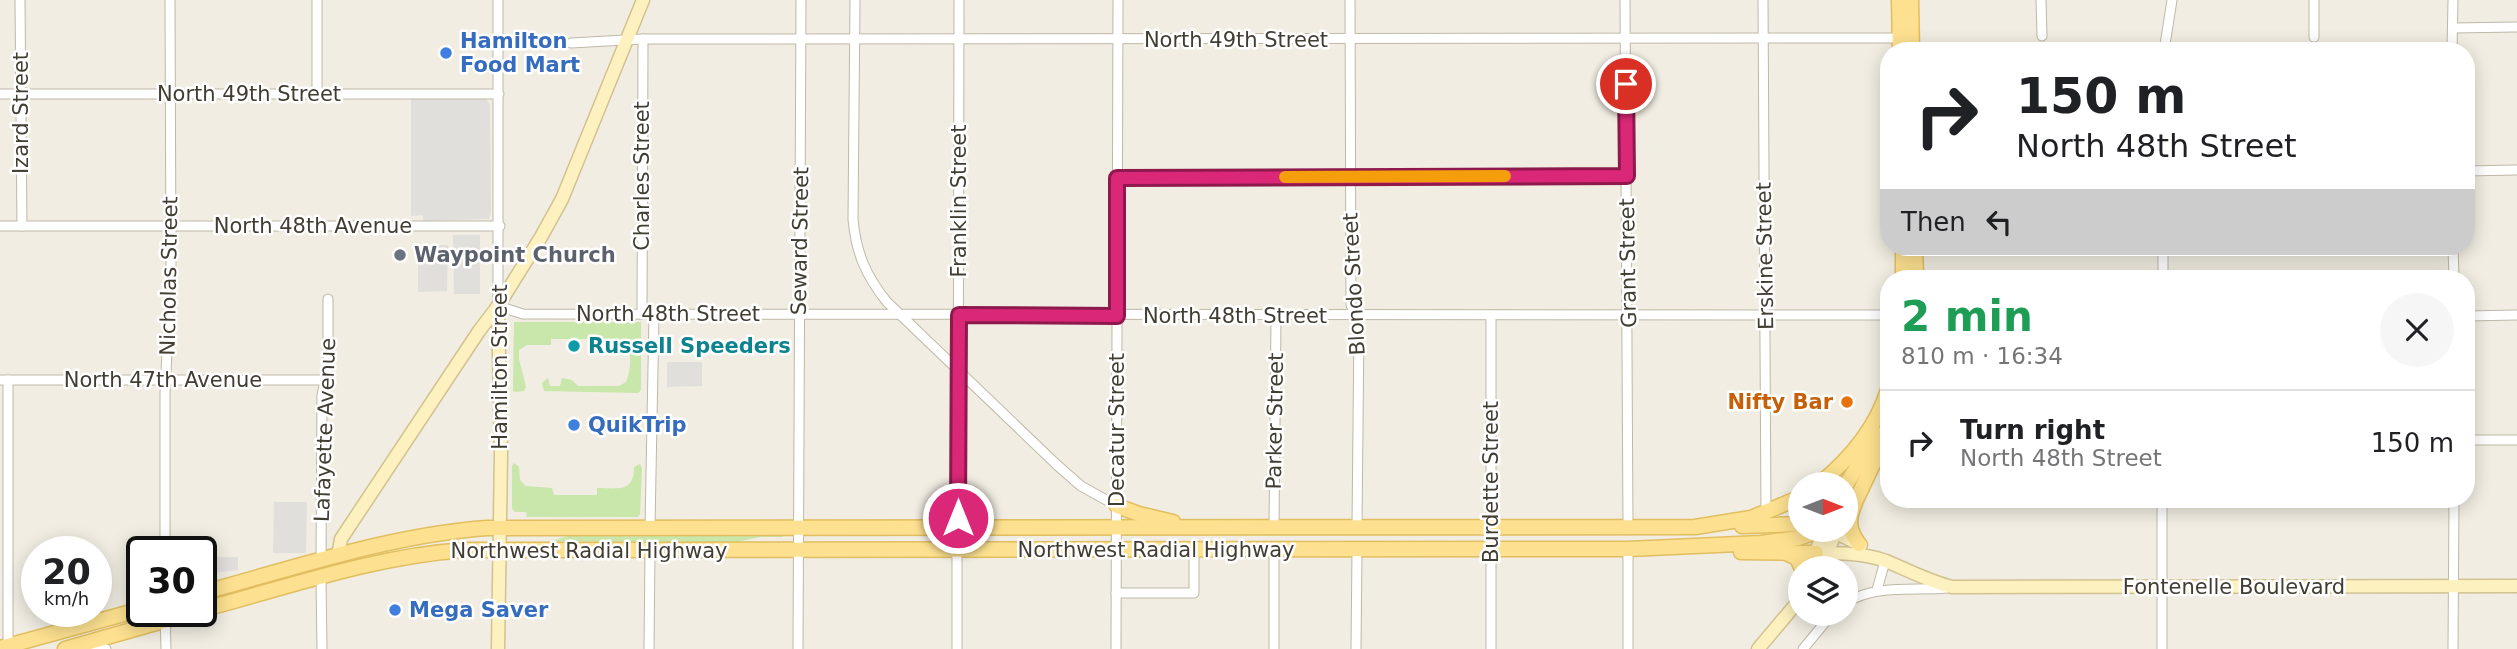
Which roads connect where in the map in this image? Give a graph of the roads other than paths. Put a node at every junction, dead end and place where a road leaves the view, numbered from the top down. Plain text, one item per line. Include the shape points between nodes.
1 (20, 0) edge
2 (170, 0) edge
3 (317, 0) edge
4 (498, 0) edge
5 (643, 0) edge
6 (801, 0) edge
7 (855, 0) edge
8 (959, 0) edge
9 (1118, 0) edge
10 (1350, 0) edge
11 (1625, 0) edge
12 (1763, 0) edge
13 (1899, 0) edge
14 (1911, 0) edge
15 (2041, 0) edge
16 (2172, 0) edge
17 (2314, 0) edge
18 (2453, 0) edge
19 (2517, 27) edge
20 (2453, 28) junction
21 (2042, 37) dead end
22 (2314, 37) dead end
23 (1625, 38) junction
24 (1763, 38) junction
25 (643, 39) junction
26 (627, 40) junction
27 (801, 40) junction
28 (855, 40) junction
29 (959, 40) junction
30 (1118, 40) junction
31 (1350, 40) junction
32 (1900, 42) edge
33 (1912, 42) edge
34 (2165, 42) edge
35 (2452, 42) edge
36 (571, 43) dead end
37 (1880, 43) edge
38 (0, 94) edge
39 (21, 94) junction
40 (170, 94) junction
41 (317, 94) junction
42 (499, 94) junction
43 (2517, 170) edge
44 (2475, 171) edge
45 (1627, 176) junction
46 (1350, 177) junction
47 (1117, 178) junction
48 (171, 225) junction
49 (0, 226) edge
50 (22, 226) junction
51 (500, 226) junction
52 (328, 299) dead end
53 (498, 306) junction
54 (642, 314) junction
55 (653, 314) junction
56 (799, 315) junction
57 (902, 315) junction
58 (959, 315) junction
59 (1628, 315) junction
60 (1766, 315) junction
61 (1880, 315) edge
62 (2517, 315) edge
63 (1117, 316) junction
64 (1276, 316) junction
65 (1355, 316) junction
66 (1491, 316) junction
67 (2475, 316) edge
68 (959, 371) junction
69 (4, 380) edge
70 (166, 380) junction
71 (326, 380) junction
72 (1880, 406) edge
73 (1880, 426) edge
74 (2475, 440) edge
75 (2517, 440) edge
76 (1880, 450) edge
77 (1833, 472) edge
78 (1854, 472) edge
79 (1858, 493) edge
80 (1788, 502) edge
81 (1117, 506) junction
82 (2162, 508) edge
83 (2454, 508) edge
84 (1766, 513) junction
85 (1788, 524) edge
86 (499, 527) junction
87 (650, 527) junction
88 (1274, 527) junction
89 (1357, 527) junction
90 (1490, 527) junction
91 (1628, 527) junction
92 (1695, 527) junction
93 (797, 528) junction
94 (958, 528) junction
95 (1117, 528) junction
96 (1205, 528) junction
97 (165, 536) edge
98 (1788, 539) edge
99 (1826, 542) edge
100 (1855, 542) edge
101 (1859, 544) joint
102 (1680, 548) junction
103 (499, 549) junction
104 (1628, 549) junction
105 (650, 550) junction
106 (1116, 550) junction
107 (1194, 550) junction
108 (1274, 550) junction
109 (1357, 550) junction
110 (1490, 550) junction
111 (798, 551) junction
112 (957, 551) junction
113 (1786, 553) junction
114 (1821, 553) junction
115 (338, 556) junction
116 (1793, 556) edge
117 (1819, 556) edge
118 (1821, 556) edge
119 (321, 561) junction
120 (1885, 561) junction
121 (321, 578) junction
122 (2454, 586) junction
123 (2517, 586) edge
124 (1952, 587) junction
125 (2162, 587) junction
126 (217, 589) edge
127 (1877, 590) junction
128 (1116, 593) junction
129 (1858, 597) edge
130 (217, 606) edge
131 (1788, 612) edge
132 (126, 613) edge
133 (1822, 626) edge
134 (132, 627) edge
135 (165, 627) edge
136 (87, 643) junction
137 (4, 647) edge
138 (65, 649) edge
139 (106, 649) edge
140 (166, 649) edge
141 (322, 649) edge
142 (498, 649) edge
143 (649, 649) edge
144 (798, 649) edge
145 (957, 649) edge
146 (1116, 649) edge
147 (1274, 649) edge
148 (1356, 649) edge
149 (1491, 649) edge
150 (1628, 649) edge
151 (1758, 649) edge
152 (1803, 649) edge
153 (2162, 649) edge
154 (2454, 649) edge

1 - 39 street, Izard Street
2 - 40 street, Nicholas Street
3 - 41 street
4 - 42 street, Hamilton Street
5 - 26 main road
6 - 27 street, Seward Street
7 - 28 street
8 - 29 street, Franklin Street
9 - 30 street, Decatur Street
10 - 31 street, Blondo Street
11 - 23 street, Grant Street
12 - 24 street, Erskine Street
13 - 32 main road
14 - 33 main road
15 - 21 street
16 - 34 street
17 - 22 street
18 - 20 street
19 - 20 street
20 - 35 street
23 - 24 street, North 49th Street
23 - 31 street, North 49th Street
23 - 45 street, Grant Street
24 - 37 street, North 49th Street
24 - 60 street, Erskine Street
25 - 26 street, North 49th Street
25 - 27 street, North 49th Street
25 - 54 street, Charles Street
26 - 36 street, North 49th Street
26 - 53 main road via 562,199
27 - 28 street, North 49th Street
27 - 56 street, Seward Street
28 - 29 street, North 49th Street
28 - 57 street via 855,239 869,279
29 - 30 street, North 49th Street
29 - 58 street, Franklin Street
30 - 31 street, North 49th Street
30 - 47 street, Decatur Street
31 - 46 street, Blondo Street
38 - 39 street, North 49th Street
39 - 40 street, North 49th Street
39 - 50 street, Izard Street
40 - 41 street, North 49th Street
40 - 48 street, Nicholas Street
41 - 42 street, North 49th Street
42 - 51 street, Hamilton Street
43 - 44 street
45 - 46 street
45 - 59 street, Grant Street
46 - 47 street
46 - 65 street, Blondo Street via 1351,305
47 - 63 street, Decatur Street
48 - 50 street, North 48th Avenue
48 - 51 street, North 48th Avenue
48 - 70 street, Nicholas Street
49 - 50 street, North 48th Avenue
51 - 53 street, Hamilton Street
52 - 71 street, Lafayette Avenue
53 - 54 street, North 48th Street via 523,314
53 - 86 main road, Hamilton Street
53 - 115 main road via 341,539
54 - 55 street, North 48th Street
55 - 56 street, North 48th Street
55 - 87 street
56 - 57 street, North 48th Street
56 - 93 street, Seward Street
57 - 58 street, North 48th Street
57 - 68 street
58 - 63 street, North 48th Street
58 - 68 street, Franklin Street
59 - 60 street, North 48th Street
59 - 66 street, North 48th Street
59 - 91 street, Grant Street
60 - 61 street, North 48th Street
60 - 84 street, Erskine Street
62 - 67 street
63 - 64 street, North 48th Street
63 - 81 street, Decatur Street
64 - 65 street, North 48th Street
64 - 88 street, Parker Street
65 - 66 street, North 48th Street
65 - 89 street, Blondo Street via 1359,325
66 - 90 street, Burdette Street
68 - 81 street via 1081,486
68 - 94 street, Franklin Street
69 - 70 street, North 47th Avenue
69 - 137 street
70 - 71 street, North 47th Avenue
70 - 97 street, Nicholas Street
71 - 119 street, Lafayette Avenue via 322,395
72 - 77 main road via 1863,439
73 - 78 main road
74 - 75 street
76 - 79 main road
80 - 84 main road, Northwest Radial Highway
81 - 95 street, Decatur Street
81 - 96 main road
82 - 125 street
83 - 122 street
84 - 92 main road, Northwest Radial Highway
85 - 92 main road
86 - 87 main road, Northwest Radial Highway
86 - 103 main road, Hamilton Street
86 - 115 main road, Northwest Radial Highway via 438,533
87 - 93 main road, Northwest Radial Highway
88 - 89 main road, Northwest Radial Highway
88 - 96 main road, Northwest Radial Highway
89 - 90 main road, Northwest Radial Highway
90 - 91 main road, Northwest Radial Highway
90 - 110 street, Burdette Street
91 - 92 main road, Northwest Radial Highway
93 - 94 main road, Northwest Radial Highway
93 - 111 street, Seward Street
94 - 95 main road, Northwest Radial Highway
95 - 96 main road, Northwest Radial Highway
95 - 106 street, Decatur Street
98 - 102 main road, Northwest Radial Highway
99 - 114 main road
100 - 101 main road
101 - 120 main road
102 - 104 main road, Northwest Radial Highway
102 - 113 main road
103 - 105 main road, Northwest Radial Highway
103 - 121 main road, Northwest Radial Highway via 413,555
103 - 142 main road, Hamilton Street
104 - 110 main road, Northwest Radial Highway
104 - 150 street
105 - 111 main road, Northwest Radial Highway
105 - 143 street
106 - 107 main road, Northwest Radial Highway
106 - 112 main road, Northwest Radial Highway
106 - 128 street, Decatur Street
107 - 108 main road, Northwest Radial Highway
107 - 128 street via 1194,593
108 - 109 main road, Northwest Radial Highway
108 - 147 street
109 - 110 main road, Northwest Radial Highway
109 - 148 street
110 - 149 street, Burdette Street
111 - 112 main road, Northwest Radial Highway
111 - 144 street, Seward Street
112 - 145 street
113 - 114 main road
113 - 116 main road
114 - 117 main road
114 - 118 main road
114 - 120 main road
115 - 119 main road, Northwest Radial Highway
119 - 126 main road, Northwest Radial Highway
120 - 124 main road, Fontenelle Boulevard
120 - 127 street
121 - 130 main road, Northwest Radial Highway
121 - 141 street
122 - 123 main road, Fontenelle Boulevard
122 - 125 main road, Fontenelle Boulevard
122 - 154 street
124 - 125 main road, Fontenelle Boulevard
124 - 127 street, Fontenelle Boulevard
125 - 153 street
127 - 129 street, Fontenelle Boulevard
128 - 146 street, Decatur Street
131 - 151 main road
132 - 137 main road
133 - 152 street
134 - 136 main road, Northwest Radial Highway
135 - 140 street
136 - 138 main road, Northwest Radial Highway
136 - 139 street

